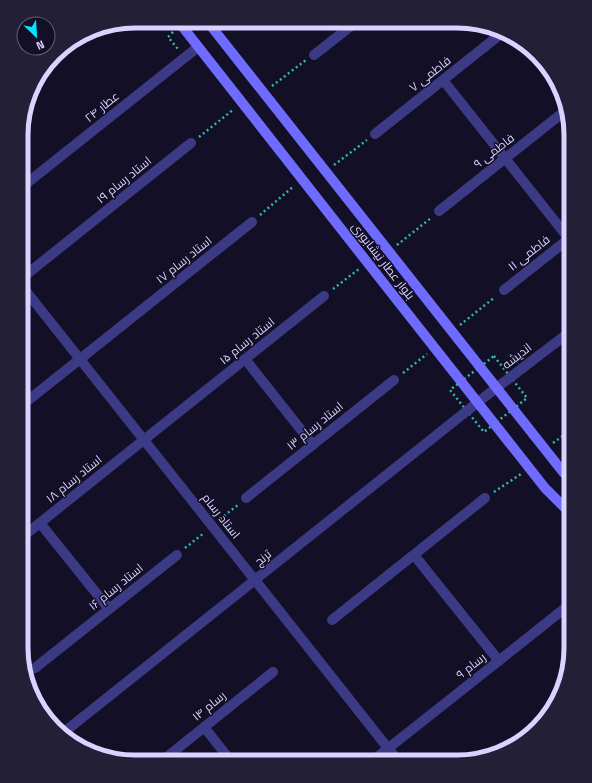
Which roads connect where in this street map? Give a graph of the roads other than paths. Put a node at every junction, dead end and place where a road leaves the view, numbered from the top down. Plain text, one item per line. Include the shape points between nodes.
1 (183, 28) edge
2 (213, 28) edge
3 (348, 28) edge
4 (499, 36) edge
5 (198, 47) junction
6 (314, 55) road end
7 (443, 80) junction
8 (562, 113) edge
9 (375, 134) road end
10 (192, 143) road end
11 (505, 158) junction
12 (28, 182) edge
13 (439, 211) road end
14 (252, 222) road end
15 (564, 231) edge
16 (564, 243) edge
17 (28, 273) edge
18 (504, 290) road end
19 (28, 294) edge
20 (324, 296) road end
21 (564, 336) edge
22 (80, 359) junction
23 (245, 359) junction
24 (394, 380) road end
25 (496, 388) junction
26 (28, 401) edge
27 (478, 402) junction
28 (144, 440) junction
29 (313, 445) junction
30 (564, 473) edge
31 (246, 498) road end
32 (484, 498) road end
33 (564, 507) edge
34 (40, 523) junction
35 (28, 532) edge
36 (177, 555) road end
37 (414, 555) junction
38 (255, 580) junction
39 (109, 609) junction
40 (564, 609) edge
41 (332, 620) dead end
42 (499, 661) junction
43 (35, 668) dead end
44 (273, 672) dead end
45 (204, 727) junction
46 (67, 730) edge
47 (388, 748) junction
48 (169, 755) edge
49 (226, 755) edge
50 (380, 755) edge
51 (394, 755) edge

1 - 5 street, بلوار عطار نیشابوری
2 - 25 street, بلوار عطار نیشابوری
3 - 6 street
4 - 7 street, فاطمی ۷
5 - 12 street, عطار ۲۴
5 - 27 street, بلوار عطار نیشابوری
7 - 9 street, فاطمی ۷
7 - 11 street
8 - 11 street, فاطمی ۹
10 - 17 street, استاد رسام ۱۹
11 - 13 street, فاطمی ۹
11 - 15 street
14 - 22 street, استاد رسام ۱۷
16 - 18 street, فاطمی ۱۱
19 - 22 street, استاد رسام
20 - 23 street, استاد رسام ۱۵
21 - 25 street, اندیشه
22 - 26 street, استاد رسام ۱۷
22 - 28 street, استاد رسام
23 - 28 street, استاد رسام ۱۵
23 - 29 street
24 - 29 street, استاد رسام ۱۳
25 - 27 street, اندیشه
25 - 30 street, بلوار عطار نیشابوری
27 - 33 street, بلوار عطار نیشابوری via 545,488
27 - 38 street, ترنج
28 - 34 street, استاد رسام ۱۸
28 - 38 street, استاد رسام
29 - 31 street, استاد رسام ۱۳
32 - 37 street
34 - 35 street, استاد رسام ۱۸
34 - 39 street
36 - 39 street, استاد رسام ۱۶
37 - 41 street
37 - 42 street
38 - 46 street, ترنج
38 - 47 street, استاد رسام
39 - 43 street, استاد رسام ۱۶
40 - 42 street, رسام ۹
42 - 47 street, رسام ۹
44 - 45 street, رسام ۱۴
45 - 48 street, رسام ۱۴
45 - 49 street
47 - 50 street, رسام ۹
47 - 51 street, استاد رسام

